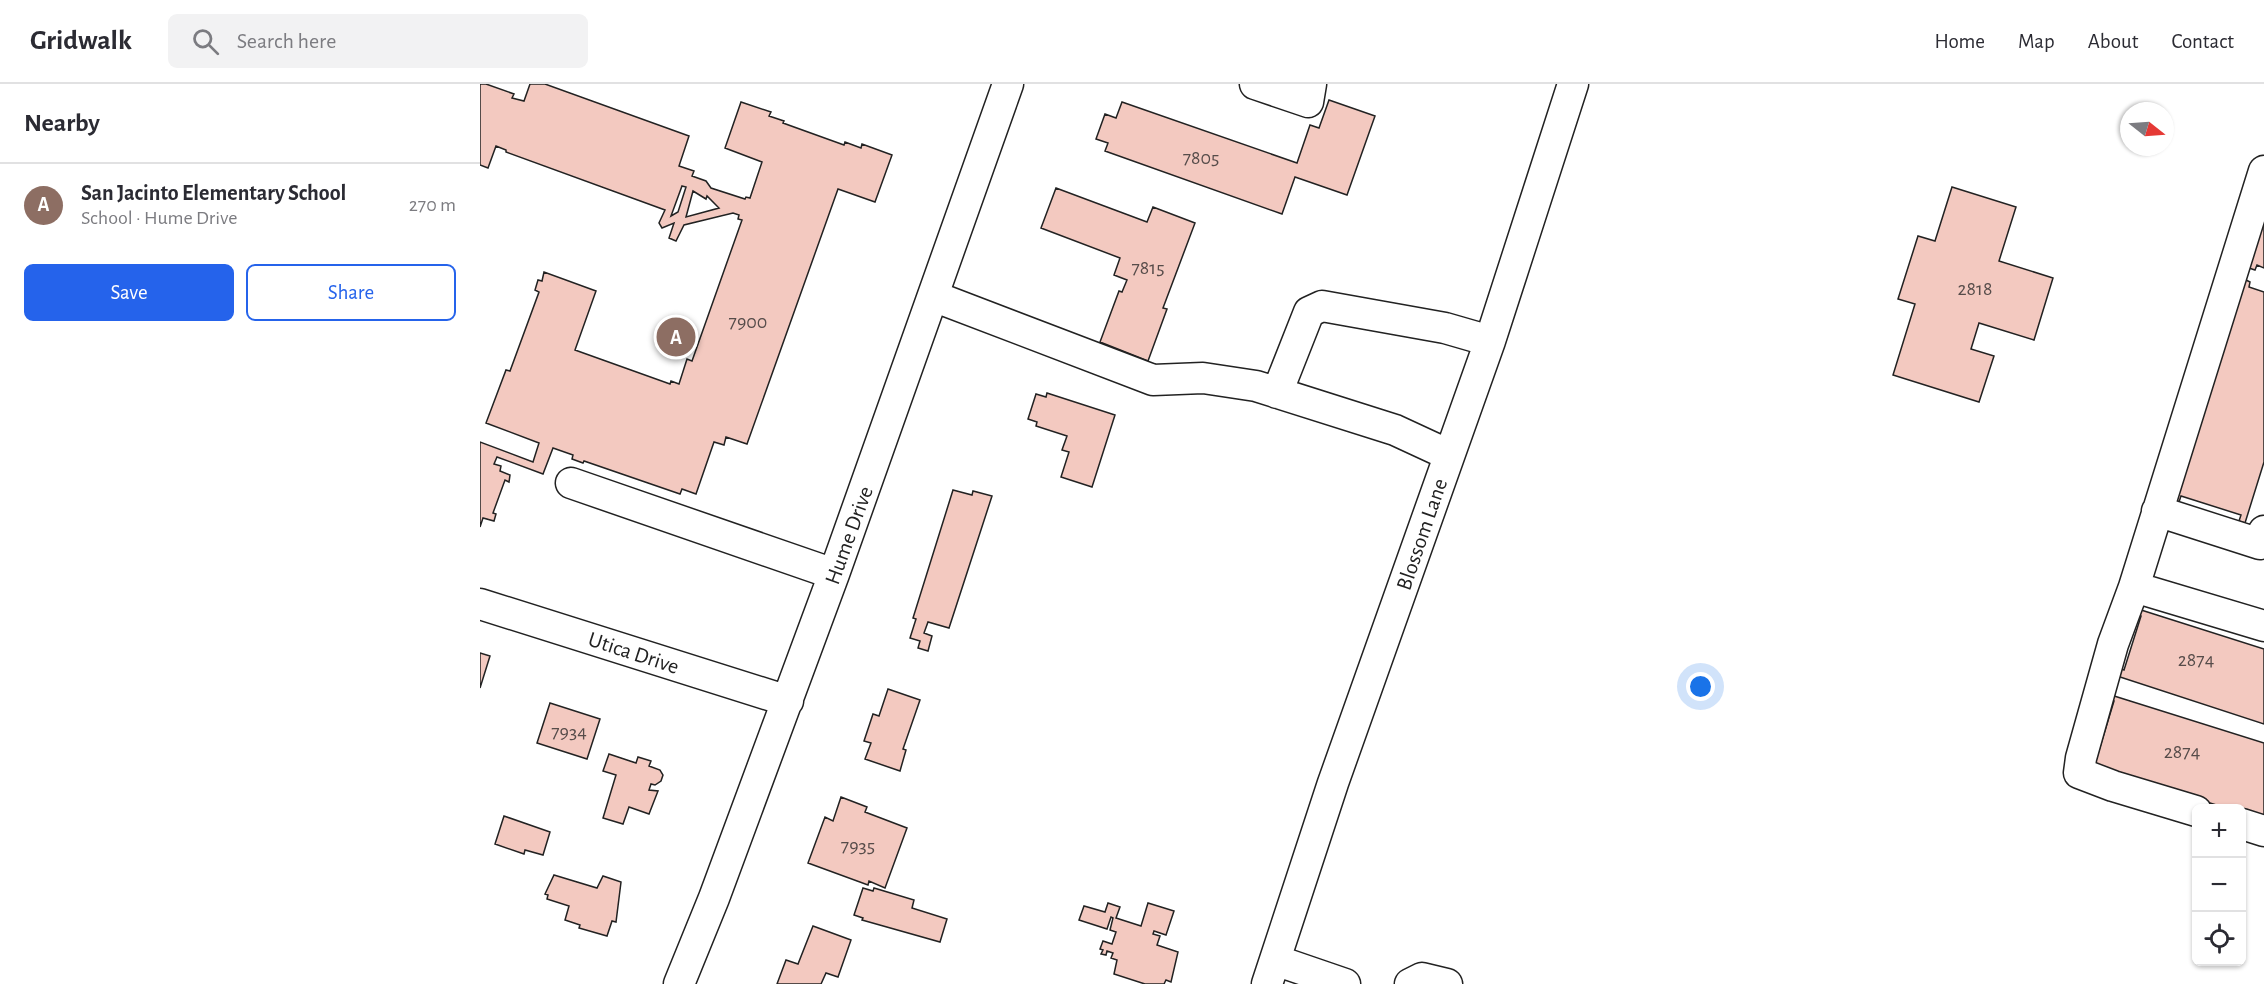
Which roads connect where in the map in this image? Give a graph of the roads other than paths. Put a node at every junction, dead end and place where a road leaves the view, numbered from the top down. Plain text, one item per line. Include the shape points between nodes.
1 (1255, 84) edge
2 (1311, 84) edge
3 (1573, 84) edge
4 (998, 87) edge
5 (2264, 171) edge
6 (933, 296) junction
7 (1490, 341) junction
8 (1277, 393) junction
9 (1449, 455) junction
10 (571, 483) dead end
11 (2157, 511) junction
12 (2263, 541) edge
13 (834, 574) junction
14 (2134, 587) junction
15 (480, 604) edge
16 (2264, 626) edge
17 (788, 701) junction
18 (2192, 810) edge
19 (2246, 826) edge
20 (2264, 831) edge
21 (1271, 972) edge
22 (679, 984) edge
23 (1345, 984) edge
24 (1410, 984) edge
25 (1448, 984) edge

1 - 2 street via 1308,102
3 - 7 street, Blossom Lane
4 - 6 street, Hume Drive
5 - 11 street
6 - 8 street via 1154,380 1203,378
6 - 13 street, Hume Drive
7 - 8 street via 1445,328 1322,306 1309,312
7 - 9 street, Blossom Lane
8 - 9 street via 1395,430
9 - 21 street, Blossom Lane
10 - 13 street
11 - 12 street
11 - 14 street
13 - 17 street, Hume Drive
14 - 16 street
14 - 18 street via 2113,644 2079,773
15 - 17 street, Utica Drive
17 - 22 street, Hume Drive
19 - 20 street
21 - 23 street
24 - 25 street via 1422,978

